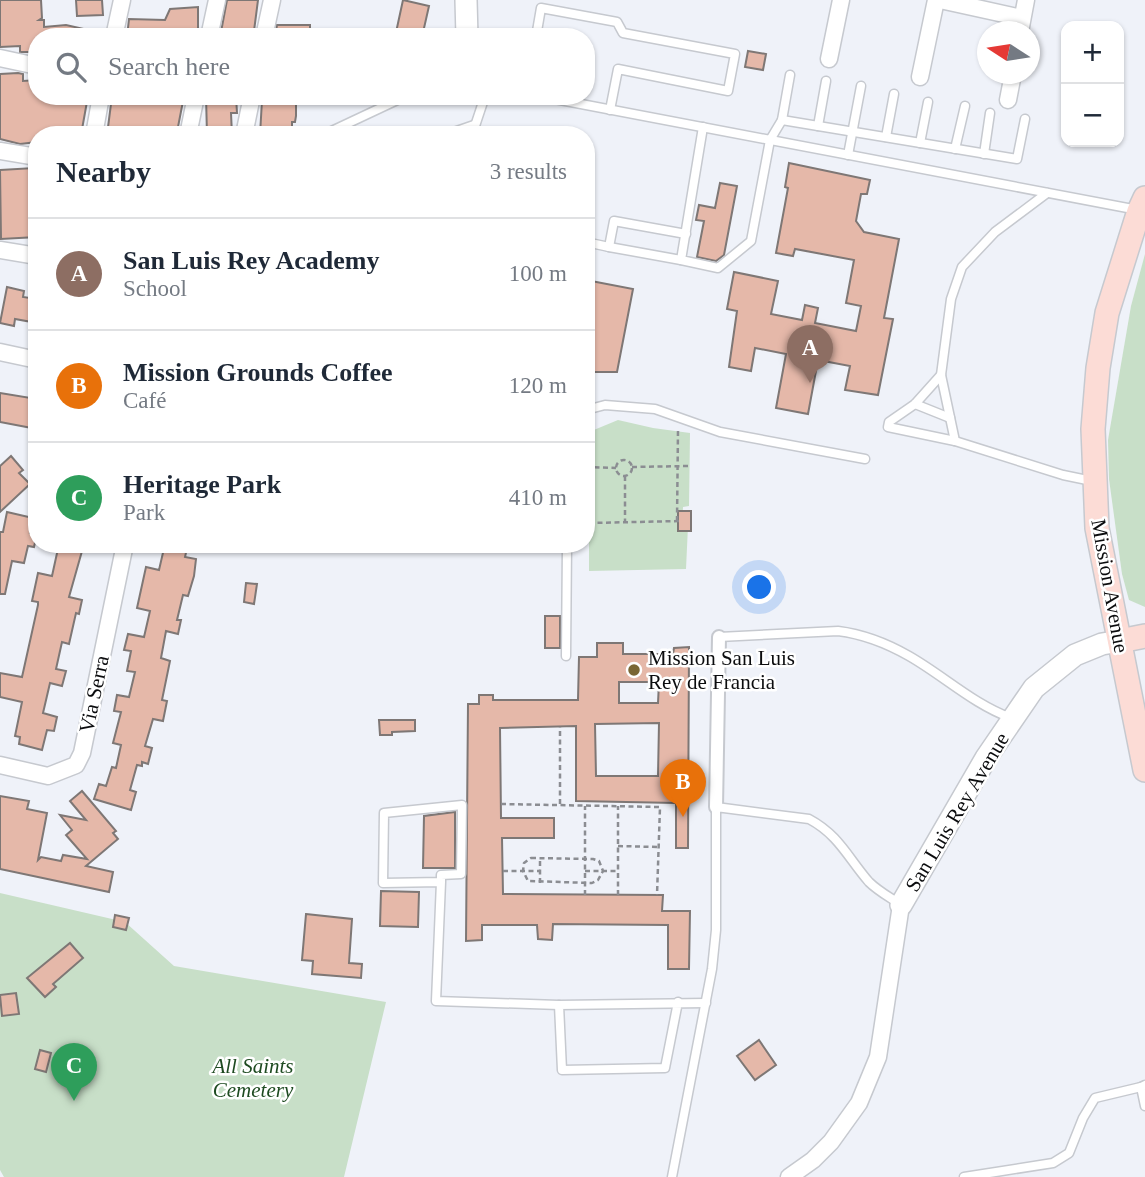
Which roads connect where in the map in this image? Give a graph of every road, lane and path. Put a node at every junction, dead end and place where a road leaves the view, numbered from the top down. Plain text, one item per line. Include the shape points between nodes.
1 (122, 0) edge
2 (217, 0) edge
3 (272, 0) edge
4 (466, 0) edge
5 (841, 0) edge
6 (938, 0) edge
7 (1026, 0) edge
8 (957, 2) edge
9 (1010, 21) edge
10 (1022, 21) edge
11 (116, 28) edge
12 (211, 28) edge
13 (266, 28) edge
14 (467, 28) edge
15 (538, 28) edge
16 (0, 58) edge
17 (829, 59) dead end
18 (28, 64) edge
19 (790, 75) dead end
20 (920, 77) dead end
21 (826, 81) dead end
22 (1011, 84) edge
23 (861, 86) dead end
24 (894, 94) dead end
25 (1008, 100) dead end
26 (928, 102) dead end
27 (99, 105) edge
28 (194, 105) edge
29 (250, 105) edge
30 (387, 105) edge
31 (482, 105) edge
32 (585, 105) edge
33 (964, 106) dead end
34 (610, 110) junction
35 (990, 113) dead end
36 (1025, 119) dead end
37 (782, 120) junction
38 (474, 125) joint
39 (96, 126) edge
40 (190, 126) edge
41 (246, 126) edge
42 (342, 126) edge
43 (471, 126) edge
44 (818, 126) junction
45 (703, 127) junction
46 (852, 131) junction
47 (886, 137) junction
48 (770, 140) junction
49 (920, 143) junction
50 (955, 149) junction
51 (0, 151) edge
52 (984, 154) junction
53 (848, 155) junction
54 (28, 156) edge
55 (1047, 193) junction
56 (1142, 204) edge
57 (686, 234) junction
58 (595, 245) edge
59 (609, 247) junction
60 (0, 250) edge
61 (28, 255) edge
62 (681, 260) junction
63 (0, 352) edge
64 (28, 358) edge
65 (941, 375) junction
66 (915, 404) junction
67 (595, 408) edge
68 (681, 418) junction
69 (950, 418) junction
70 (955, 441) junction
71 (865, 459) dead end
72 (677, 466) junction
73 (690, 466) dead end
74 (595, 467) edge
75 (632, 467) junction
76 (616, 468) junction
77 (625, 476) junction
78 (1095, 482) junction
79 (677, 521) junction
80 (682, 521) dead end
81 (625, 522) junction
82 (595, 523) edge
83 (123, 553) edge
84 (567, 553) edge
85 (1145, 636) edge
86 (719, 637) joint
87 (1120, 641) junction
88 (566, 656) dead end
89 (1014, 719) junction
90 (560, 727) dead end
91 (0, 765) edge
92 (1145, 770) edge
93 (501, 804) dead end
94 (560, 804) junction
95 (585, 806) junction
96 (618, 806) junction
97 (716, 807) junction
98 (618, 846) junction
99 (659, 847) junction
100 (540, 858) junction
101 (585, 859) junction
102 (503, 871) dead end
103 (523, 871) junction
104 (540, 871) junction
105 (585, 871) junction
106 (603, 871) junction
107 (618, 871) junction
108 (441, 881) junction
109 (585, 882) junction
110 (540, 883) junction
111 (585, 895) dead end
112 (618, 895) dead end
113 (657, 895) dead end
114 (901, 905) junction
115 (678, 1002) junction
116 (706, 1003) junction
117 (559, 1005) junction
118 (1143, 1086) edge
119 (1145, 1106) edge
120 (977, 1176) edge
121 (672, 1177) edge
122 (789, 1177) edge
123 (964, 1177) edge

1 - 11 street
2 - 12 street
3 - 13 street
4 - 14 street
5 - 17 street
6 - 8 street
6 - 20 street
7 - 10 street
8 - 9 street
15 - 34 lane via 541,8 617,22 624,33 735,54 728,91 618,69
16 - 18 street
19 - 37 lane
21 - 44 lane
22 - 25 street
23 - 46 lane
24 - 47 lane
26 - 49 lane
27 - 39 street
28 - 40 street
29 - 41 street
30 - 42 lane
31 - 38 lane
32 - 34 lane
33 - 50 lane
34 - 45 lane
35 - 52 lane
36 - 52 lane via 1017,159
37 - 44 lane
37 - 48 lane
38 - 43 lane
44 - 46 lane
45 - 48 lane
45 - 57 lane
46 - 47 lane
46 - 53 lane
47 - 49 lane
48 - 53 lane
48 - 62 lane via 751,242 718,268
49 - 50 lane
50 - 52 lane
51 - 54 street
53 - 55 lane
55 - 56 lane
55 - 65 lane via 995,232 962,267 951,299
56 - 78 main road, Mission Avenue via 1107,313 1093,429
57 - 59 lane via 614,221
57 - 62 lane
58 - 59 lane
59 - 62 lane
60 - 61 street
63 - 64 street
65 - 66 lane
65 - 69 lane
66 - 69 lane
66 - 70 lane via 888,427
67 - 68 lane via 655,409
68 - 71 lane via 720,432
68 - 72 path
69 - 70 lane
70 - 78 lane
72 - 73 path
72 - 75 path
72 - 79 path
74 - 76 path
75 - 76 path via 624,459
75 - 77 path
76 - 77 path
77 - 81 path
78 - 87 main road, Mission Avenue via 1097,528
79 - 80 path
79 - 81 path
81 - 82 path
83 - 91 street, Via Serra via 76,765 48,776
84 - 88 lane
85 - 87 main road
86 - 89 lane via 856,633 908,655 990,710
86 - 97 street
87 - 89 street, San Luis Rey Avenue via 1075,656 1034,688
87 - 92 main road, Mission Avenue
89 - 114 street, San Luis Rey Avenue via 986,758
90 - 94 path
93 - 94 path
94 - 95 path
95 - 96 path
95 - 101 path
96 - 98 path
96 - 99 path via 660,807
97 - 114 lane via 809,819 822,825 871,884
97 - 116 lane via 716,930
98 - 99 path
98 - 107 path
99 - 113 path
100 - 101 path
100 - 103 path via 527,861
100 - 104 path
101 - 105 path
101 - 106 path via 599,861
102 - 103 path
103 - 104 path
103 - 110 path via 528,881
104 - 110 path
105 - 106 path
105 - 109 path
106 - 107 path
106 - 109 path via 598,880
107 - 112 path
108 - 108 lane via 383,883 384,813 462,806 461,874 441,875
108 - 117 lane via 436,1001
109 - 110 path
109 - 111 path
114 - 122 street, San Luis Rey Avenue via 878,1057 859,1103 831,1142
115 - 116 lane
115 - 117 lane
115 - 117 lane via 664,1068 562,1070
116 - 121 lane
118 - 119 lane
118 - 120 lane via 1095,1098 1069,1153 1054,1163
120 - 123 lane

